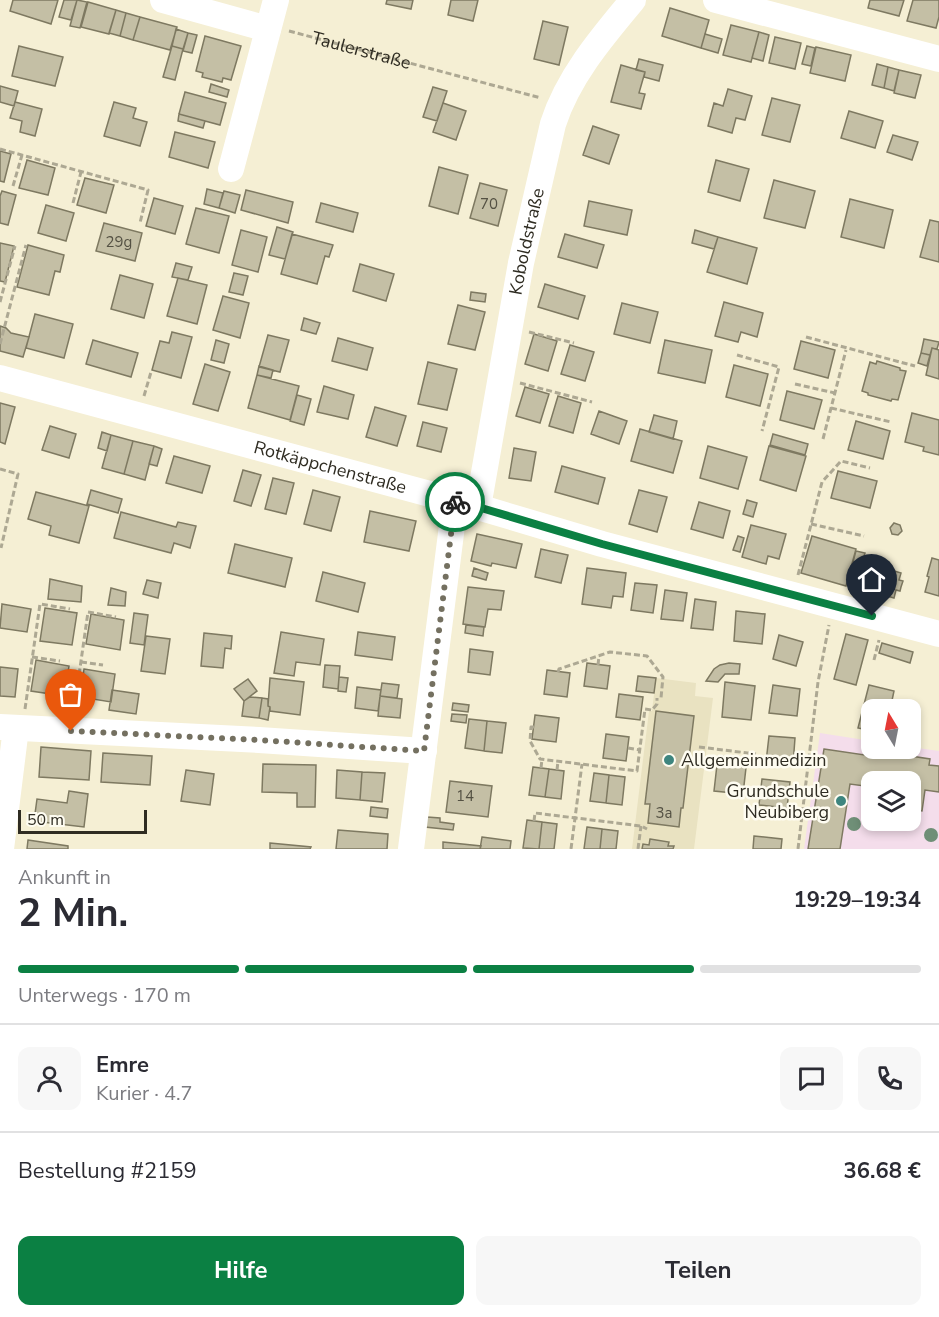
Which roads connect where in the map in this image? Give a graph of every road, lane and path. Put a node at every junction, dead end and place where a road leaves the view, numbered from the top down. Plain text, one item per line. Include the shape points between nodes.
1 (163, 0) edge
2 (276, 0) edge
3 (633, 0) edge
4 (716, 0) edge
5 (268, 29) junction
6 (939, 59) edge
7 (560, 103) junction
8 (0, 149) edge
9 (22, 154) junction
10 (231, 169) dead end
11 (81, 172) junction
12 (14, 186) dead end
13 (73, 203) dead end
14 (140, 224) dead end
15 (26, 245) dead end
16 (15, 246) dead end
17 (0, 302) edge
18 (510, 327) junction
19 (806, 338) dead end
20 (574, 343) dead end
21 (0, 344) edge
22 (846, 350) junction
23 (737, 355) dead end
24 (915, 366) dead end
25 (151, 372) dead end
26 (0, 378) edge
27 (501, 378) junction
28 (795, 384) dead end
29 (835, 393) junction
30 (143, 401) dead end
31 (592, 402) dead end
32 (831, 408) junction
33 (891, 422) dead end
34 (762, 431) dead end
35 (823, 439) dead end
36 (870, 468) dead end
37 (0, 469) edge
38 (466, 504) junction
39 (811, 524) junction
40 (864, 536) dead end
41 (1, 548) edge
42 (796, 579) dead end
43 (832, 606) junction
44 (70, 609) dead end
45 (116, 617) dead end
46 (939, 634) edge
47 (880, 636) dead end
48 (599, 656) junction
49 (32, 657) junction
50 (874, 660) dead end
51 (60, 661) dead end
52 (81, 662) junction
53 (103, 665) dead end
54 (598, 665) dead end
55 (558, 672) dead end
56 (534, 727) dead end
57 (13, 728) edge
58 (71, 731) junction
59 (699, 747) dead end
60 (628, 748) dead end
61 (640, 750) junction
62 (424, 751) junction
63 (756, 754) dead end
64 (542, 759) junction
65 (558, 761) junction
66 (582, 764) junction
67 (603, 766) junction
68 (808, 766) junction
69 (821, 767) dead end
70 (541, 768) dead end
71 (618, 768) junction
72 (556, 770) dead end
73 (602, 774) dead end
74 (617, 776) dead end
75 (551, 815) junction
76 (575, 818) junction
77 (534, 821) dead end
78 (596, 821) junction
79 (550, 823) dead end
80 (611, 823) junction
81 (641, 826) junction
82 (595, 828) dead end
83 (610, 830) dead end
84 (647, 830) dead end
85 (1, 849) edge
86 (411, 849) edge
87 (571, 849) edge
88 (638, 849) edge
89 (798, 849) edge

1 - 5 street
2 - 5 street
3 - 7 street, Koboldstraße via 597,44
4 - 6 street
5 - 7 path, Taulerstraße via 290,31
5 - 10 street
7 - 18 street, Koboldstraße via 539,179
8 - 9 path
9 - 11 path
9 - 12 path
11 - 13 path
11 - 14 path via 148,190
15 - 21 path
16 - 17 path
18 - 20 path
18 - 27 street, Koboldstraße
19 - 22 path
22 - 24 path
22 - 29 path
23 - 34 path via 779,367
25 - 30 path
26 - 38 street, Rotkäppchenstraße
27 - 31 path
27 - 38 street, Koboldstraße
28 - 29 path
29 - 32 path
32 - 33 path
32 - 35 path
36 - 39 path via 841,460 822,482
37 - 41 path via 18,474
38 - 43 street, Rotkäppchenstraße
38 - 62 street, Koboldstraße via 439,631
39 - 40 path
39 - 42 path
43 - 46 street, Rotkäppchenstraße
43 - 68 path
44 - 49 path via 40,604
45 - 52 path via 88,612
47 - 50 path
48 - 54 path
48 - 55 path
48 - 61 path via 610,652 647,656 663,676 657,704 652,710 643,709
49 - 51 path
49 - 57 path
52 - 53 path
52 - 58 path
56 - 64 path via 530,741
57 - 58 street
57 - 85 street
58 - 62 street
59 - 63 path
60 - 61 path
61 - 71 path via 637,771
62 - 86 street, Koboldstraße
64 - 65 path
64 - 70 path
65 - 66 path
65 - 72 path
66 - 67 path
66 - 76 path
67 - 71 path
67 - 73 path
68 - 69 path
68 - 89 path
71 - 74 path
75 - 76 path
75 - 77 path via 535,813
75 - 79 path
76 - 78 path
76 - 87 path
78 - 80 path
78 - 82 path
80 - 81 path
80 - 83 path
81 - 84 path
81 - 88 path

